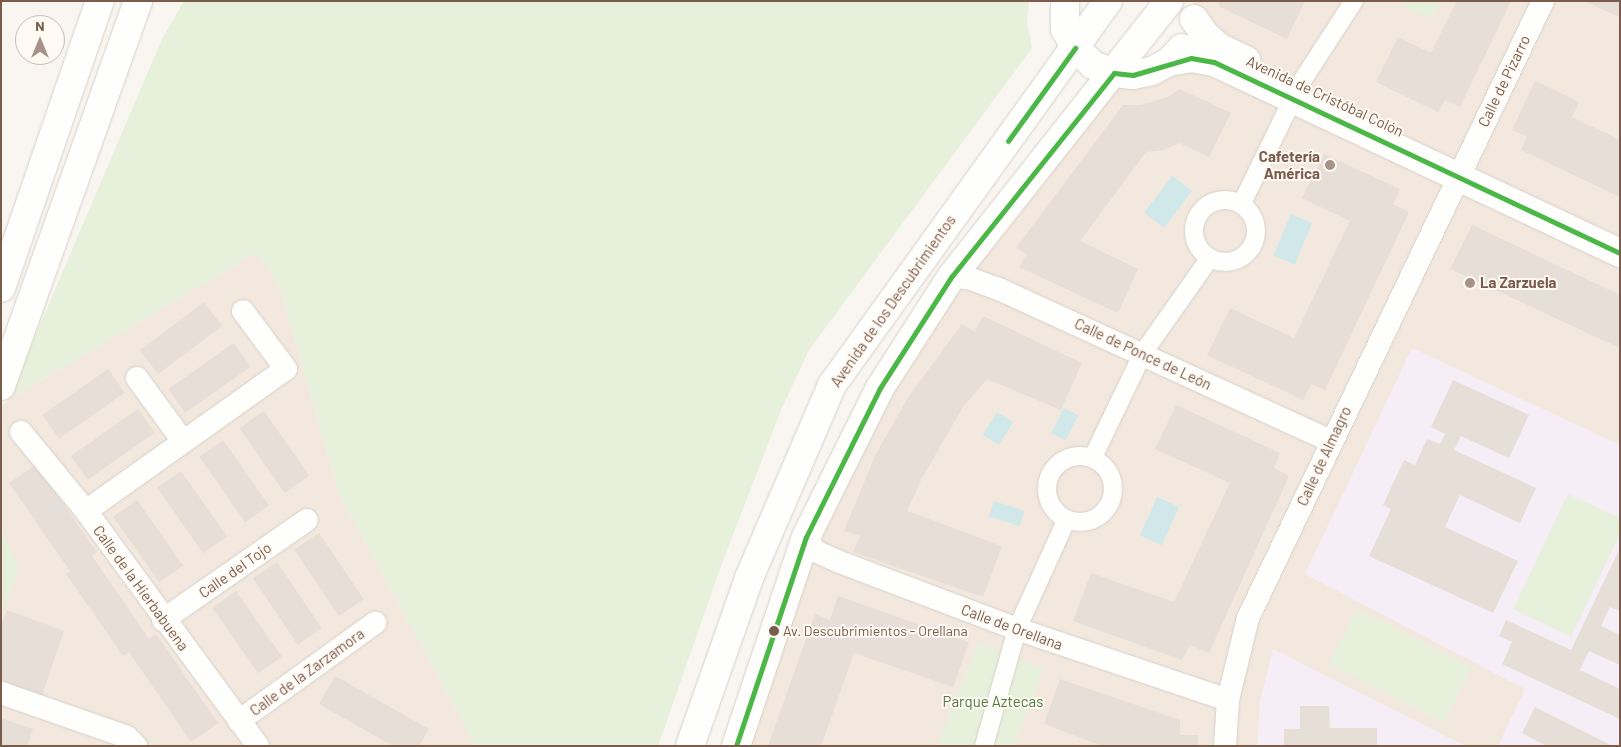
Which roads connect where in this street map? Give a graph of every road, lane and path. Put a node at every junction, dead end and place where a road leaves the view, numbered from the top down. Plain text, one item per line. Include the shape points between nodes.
1 (100, 1) edge
2 (138, 1) edge
3 (1064, 1) edge
4 (1108, 1) edge
5 (1169, 1) edge
6 (1354, 1) edge
7 (1543, 1) edge
8 (1193, 10) edge
9 (1075, 48) junction
10 (1169, 62) junction
11 (1114, 74) junction
12 (1297, 92) junction
13 (1462, 169) junction
14 (1242, 203) junction
15 (1620, 233) edge
16 (1620, 253) edge
17 (1209, 259) junction
18 (952, 276) junction
19 (1, 288) edge
20 (243, 311) dead end
21 (1142, 353) junction
22 (137, 378) dead end
23 (1, 386) edge
24 (21, 432) dead end
25 (1331, 441) junction
26 (183, 442) junction
27 (1094, 457) junction
28 (86, 512) junction
29 (306, 520) dead end
30 (1066, 521) junction
31 (806, 537) junction
32 (163, 620) junction
33 (375, 623) dead end
34 (1017, 629) junction
35 (1, 694) edge
36 (1228, 700) junction
37 (238, 721) junction
38 (136, 746) edge
39 (258, 746) edge
40 (690, 746) edge
41 (736, 746) edge
42 (984, 746) edge
43 (1226, 746) edge

1 - 19 street
2 - 23 street
3 - 9 street via 1066,29
4 - 9 street, Avenida de los Descubrimientos
5 - 11 street
6 - 12 street
7 - 13 street, Calle de Pizarro
8 - 10 street via 1189,36
8 - 12 street, Avenida de Cristóbal Colón via 1205,35 1220,48
9 - 11 street via 1094,64
9 - 40 street, Avenida de los Descubrimientos via 832,386 749,578
10 - 11 street via 1152,71
10 - 12 street, Avenida de Cristóbal Colón via 1191,58 1214,62
11 - 18 street
12 - 13 street, Avenida de Cristóbal Colón
12 - 14 street
13 - 15 street, Avenida de Cristóbal Colón
13 - 16 street, Avenida de Cristóbal Colón
13 - 25 street, Calle de Almagro
14 - 17 street via 1256,222 1253,247 1233,262
14 - 17 street via 1217,199 1197,214 1194,240
17 - 21 street
18 - 21 street, Calle de Ponce de León via 1001,290
18 - 31 street via 876,396
20 - 26 street via 286,369
21 - 25 street, Calle de Ponce de León
21 - 27 street
22 - 26 street
24 - 28 street, Calle de la Hierbabuena
25 - 36 street, Calle de Almagro via 1248,618
26 - 28 street
27 - 30 street via 1112,477 1112,502 1094,520
27 - 30 street via 1067,457 1047,476 1048,504
28 - 32 street, Calle de la Hierbabuena
29 - 32 street, Calle del Tojo
30 - 34 street
31 - 34 street, Calle de Orellana via 815,551 837,561
31 - 41 street
32 - 37 street, Calle de la Hierbabuena
33 - 37 street, Calle de la Zarzamora
34 - 36 street, Calle de Orellana
34 - 42 street
35 - 38 street via 127,737
36 - 43 street, Calle de Almagro
37 - 39 street, Calle de la Hierbabuena

